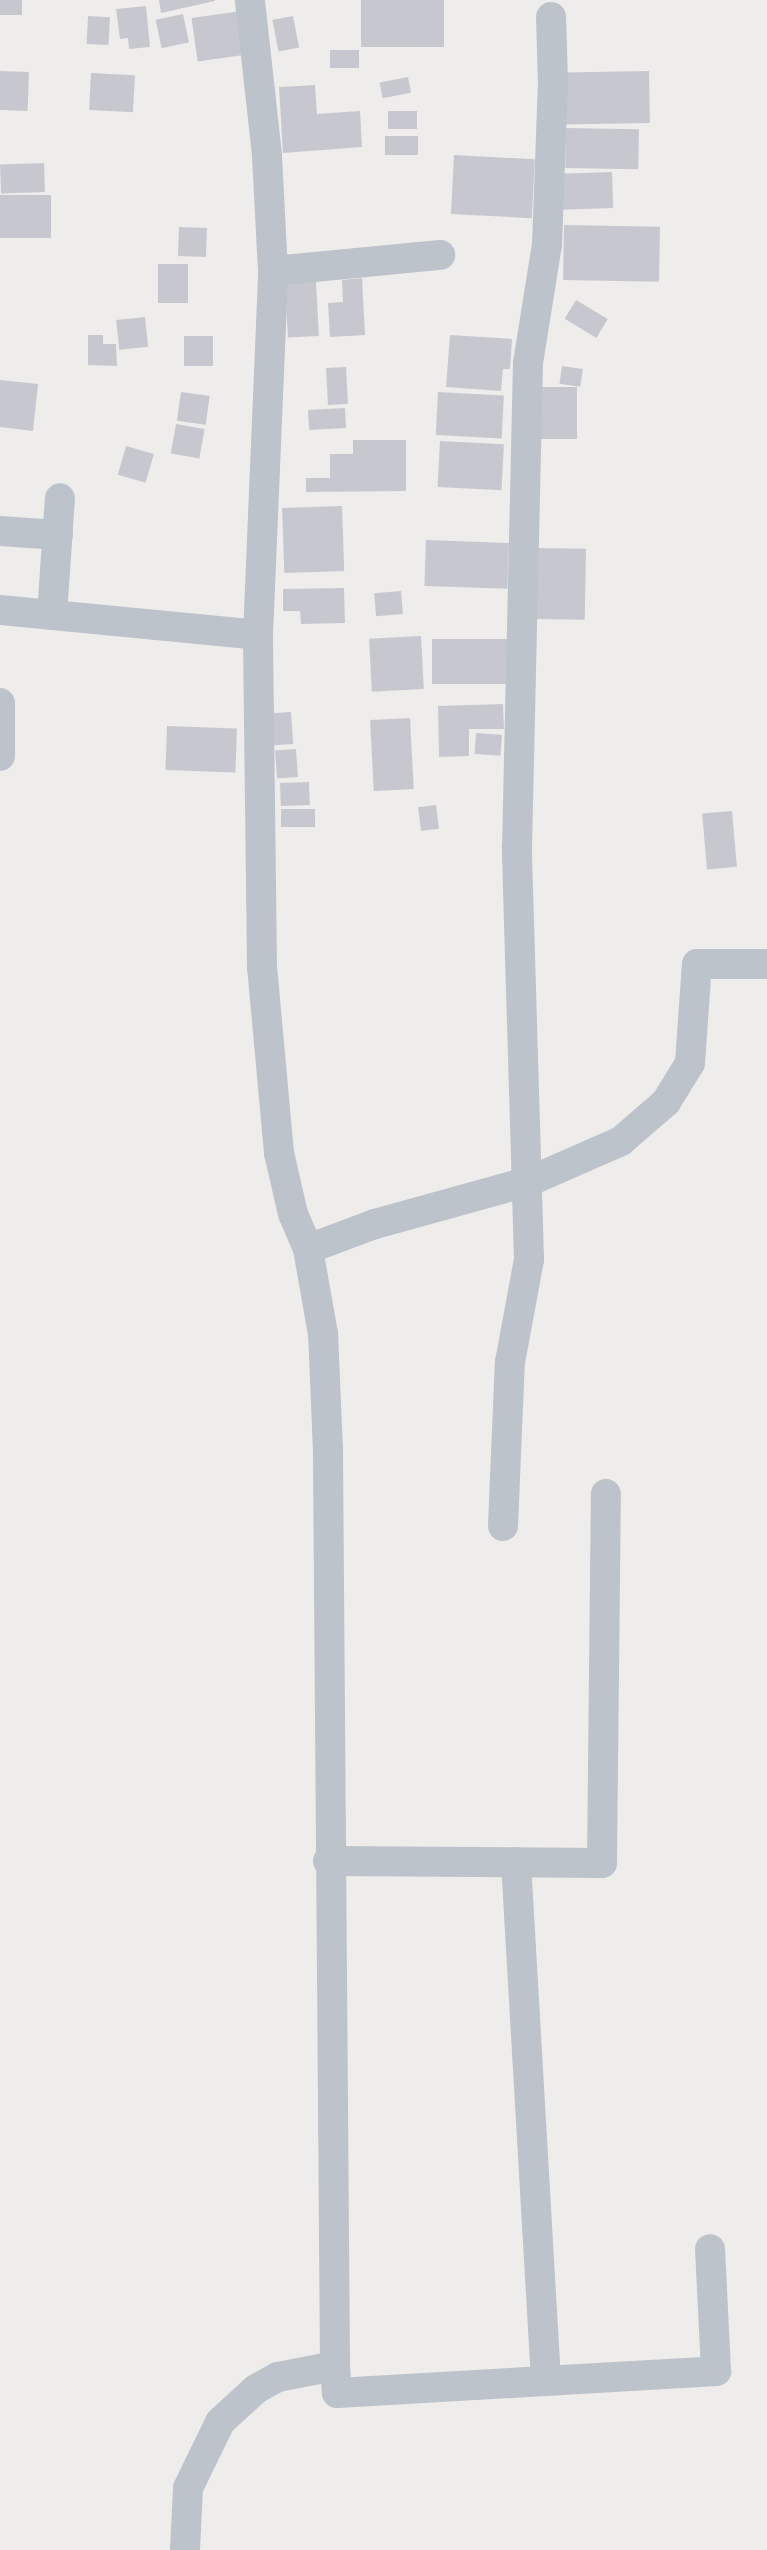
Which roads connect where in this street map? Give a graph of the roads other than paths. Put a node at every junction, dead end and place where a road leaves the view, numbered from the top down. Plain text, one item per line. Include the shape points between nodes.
1 (250, 0) edge
2 (551, 17) dead end
3 (440, 255) dead end
4 (273, 271) junction
5 (60, 498) dead end
6 (0, 531) edge
7 (58, 536) junction
8 (0, 610) edge
9 (52, 615) junction
10 (258, 635) junction
11 (0, 703) edge
12 (0, 756) edge
13 (767, 964) edge
14 (530, 1181) junction
15 (308, 1249) junction
16 (606, 1494) dead end
17 (503, 1526) dead end
18 (328, 1861) junction
19 (516, 1863) junction
20 (710, 2249) dead end
21 (335, 2366) junction
22 (546, 2381) junction
23 (185, 2550) edge

1 - 4 street via 267,155
2 - 14 street via 554,83 547,245 528,363 517,847
3 - 4 street
4 - 10 street
5 - 7 street
6 - 7 street
7 - 9 street
8 - 9 street
9 - 10 street
10 - 15 street via 263,980 279,1153 293,1214
11 - 12 street
13 - 14 street via 697,964 690,1063 666,1102 621,1141
14 - 15 street via 387,1220
14 - 17 street via 529,1259 510,1362
15 - 18 street via 323,1334 328,1451
16 - 19 street via 602,1863
18 - 19 street
18 - 21 street
19 - 22 street
20 - 22 street via 716,2371
21 - 22 street via 337,2393
21 - 23 street via 278,2377 256,2389 220,2422 188,2488

